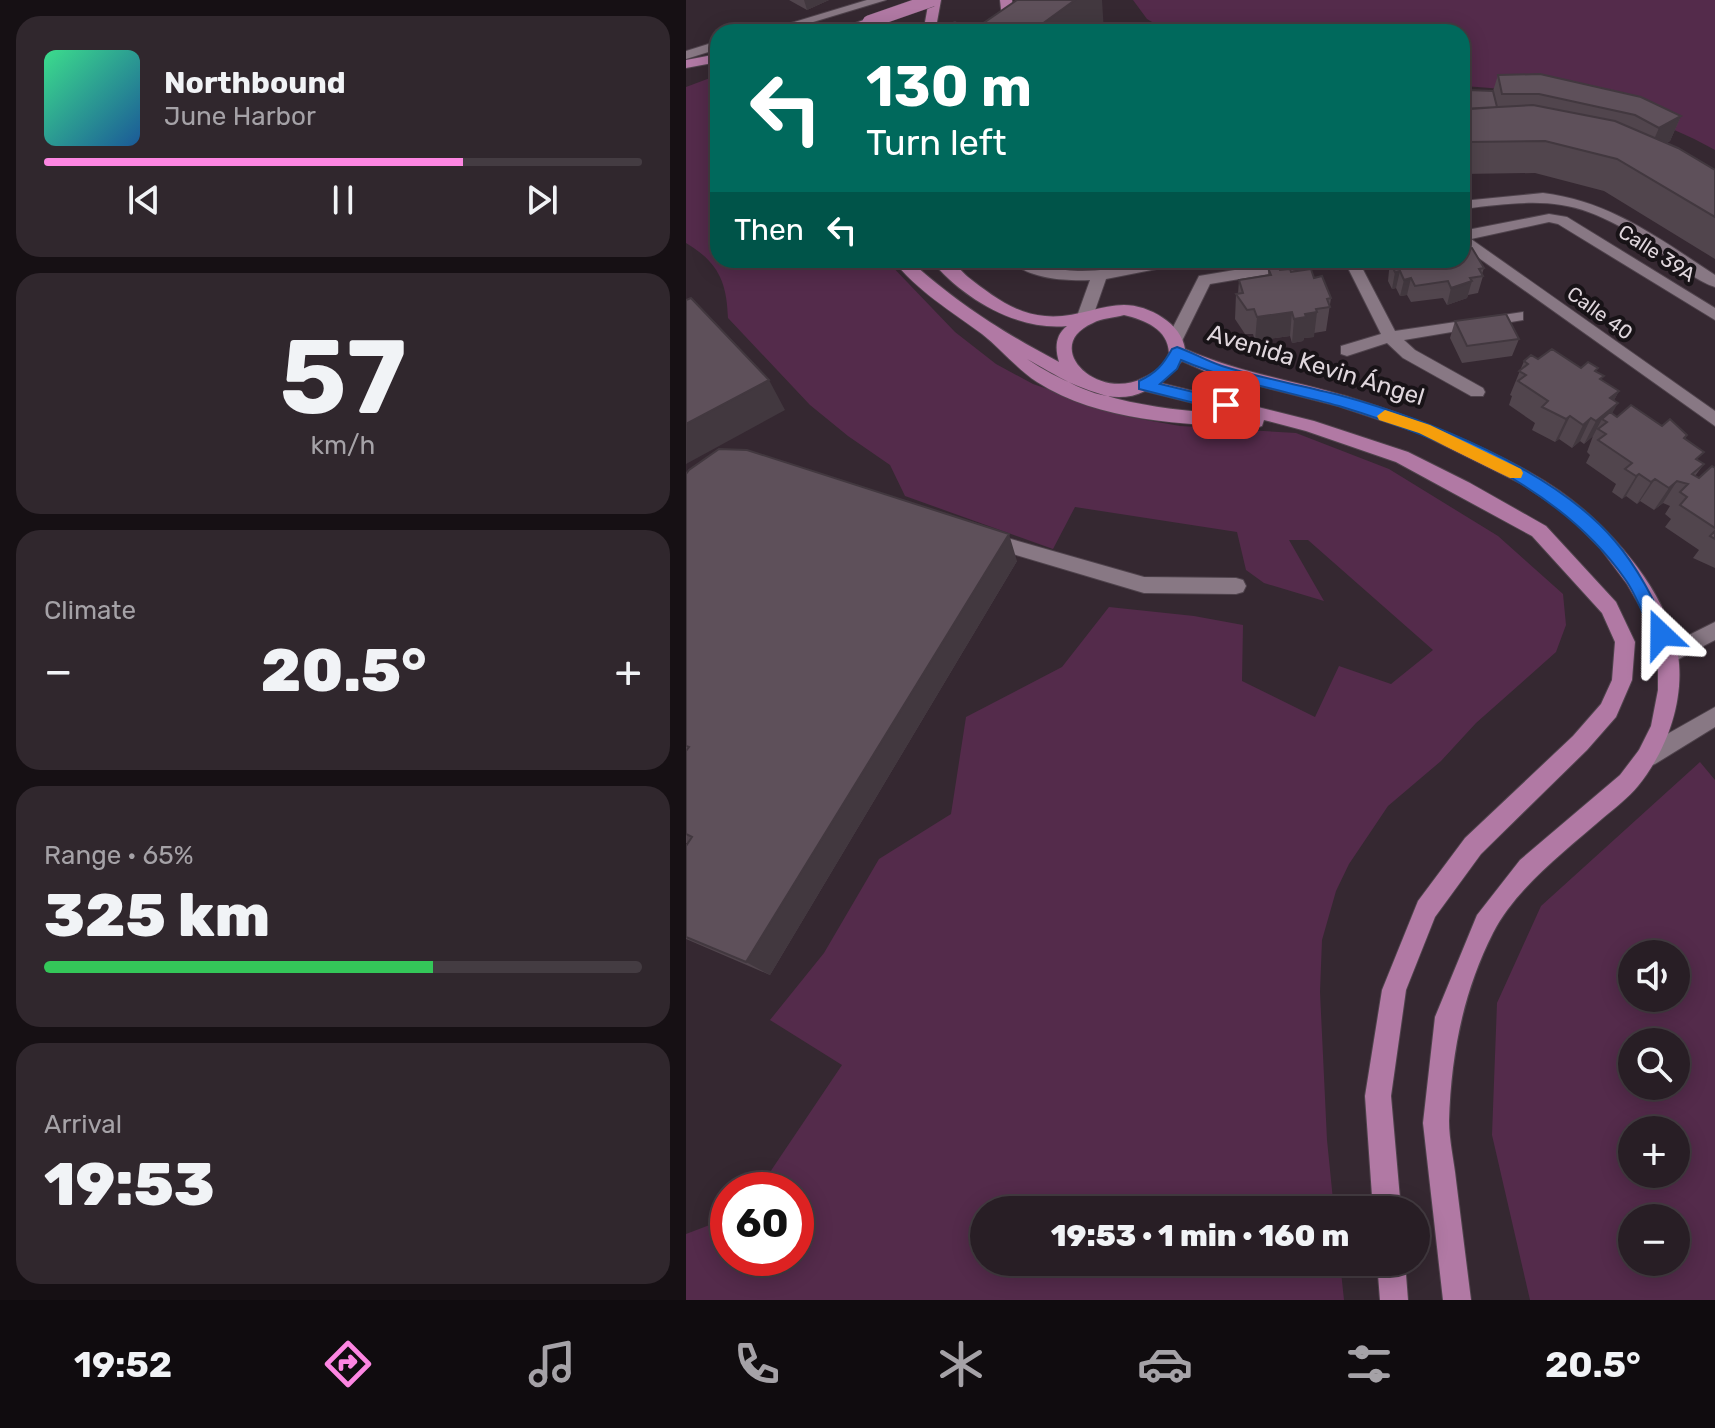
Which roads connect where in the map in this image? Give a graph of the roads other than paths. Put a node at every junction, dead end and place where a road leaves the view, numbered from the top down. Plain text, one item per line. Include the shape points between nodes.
1 (842, 0) edge
2 (880, 0) edge
3 (912, 0) edge
4 (934, 0) edge
5 (1006, 0) edge
6 (933, 14) junction
7 (788, 24) edge
8 (796, 24) edge
9 (863, 24) edge
10 (929, 24) edge
11 (1006, 24) edge
12 (710, 48) edge
13 (686, 55) edge
14 (710, 60) edge
15 (686, 64) edge
16 (1470, 204) edge
17 (1470, 236) edge
18 (1470, 244) edge
19 (909, 268) edge
20 (947, 268) edge
21 (1031, 268) edge
22 (1257, 268) edge
23 (1355, 268) edge
24 (1109, 269) edge
25 (1715, 282) edge
26 (1715, 315) edge
27 (1517, 316) dead end
28 (1084, 319) junction
29 (991, 333) junction
30 (1390, 337) junction
31 (1176, 346) junction
32 (1347, 350) dead end
33 (1073, 376) junction
34 (1144, 385) junction
35 (1477, 392) dead end
36 (1715, 420) edge
37 (1308, 425) junction
38 (970, 533) edge
39 (1236, 586) dead end
40 (1715, 630) edge
41 (1668, 655) junction
42 (1715, 716) edge
43 (1647, 757) junction
44 (1386, 1196) edge
45 (1392, 1276) edge
46 (1394, 1300) edge
47 (1457, 1300) edge

1 - 7 street
2 - 8 street
3 - 6 street
4 - 6 main road
4 - 9 main road, bridge
5 - 11 main road
6 - 10 main road
12 - 13 street
14 - 15 main road
16 - 25 street, Calle 39A via 1541,196 1584,205
17 - 26 street, Calle 39A via 1549,218 1577,226
18 - 36 street, Calle 40
19 - 29 main road
20 - 28 main road via 1012,312 1043,322
21 - 24 street via 1060,277
22 - 31 street via 1200,275
23 - 30 street
24 - 28 street
27 - 30 street
28 - 31 main road via 1106,312 1141,313 1169,328
28 - 33 main road via 1066,337 1062,351
29 - 33 main road
29 - 37 main road via 1009,357 1045,380 1097,402 1159,415
30 - 32 street
30 - 35 street via 1409,354
31 - 34 main road via 1172,365
31 - 41 main road, Avenida Kevin Ángel via 1215,369 1425,429 1526,478 1571,508 1607,543 1654,614
33 - 34 main road via 1105,389
34 - 37 main road
37 - 44 main road via 1402,457 1539,531 1609,608 1625,642 1622,680 1609,710 1473,846 1426,909 1394,990 1378,1096
38 - 39 street via 1144,585
40 - 41 street
41 - 43 main road, Avenida Kevin Ángel via 1668,690
42 - 43 street
43 - 47 main road, Avenida Kevin Ángel via 1628,782 1528,868 1485,923 1447,1017 1436,1123
45 - 46 main road

